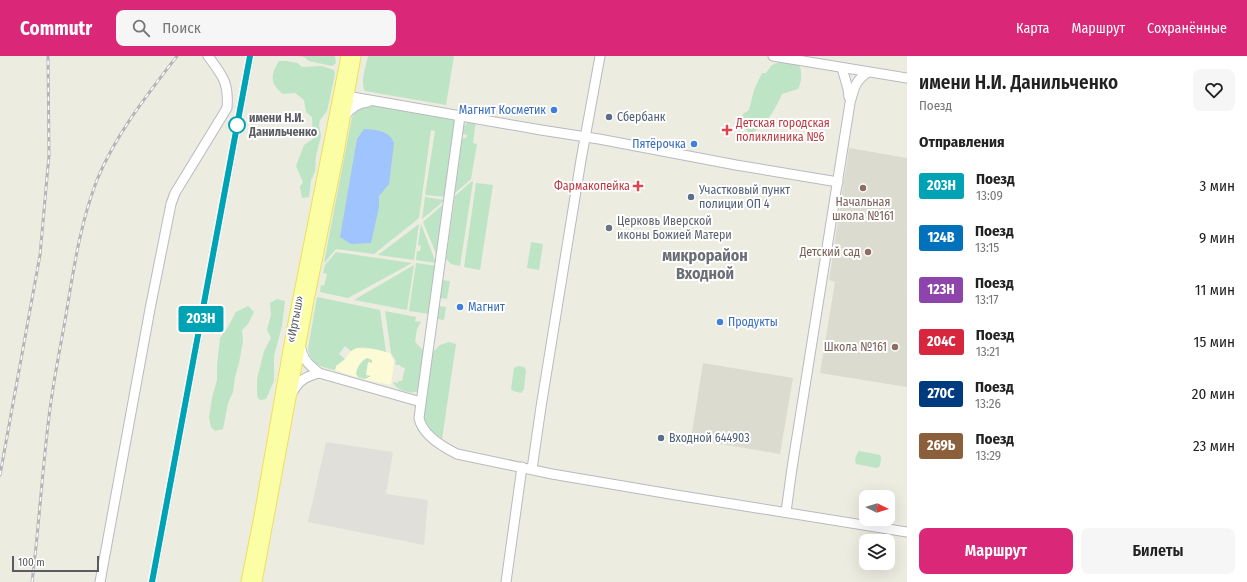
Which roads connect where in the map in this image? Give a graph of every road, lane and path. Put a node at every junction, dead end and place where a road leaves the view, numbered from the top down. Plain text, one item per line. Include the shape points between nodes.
1 (208, 56) edge
2 (347, 56) edge
3 (355, 56) edge
4 (600, 56) edge
5 (773, 56) edge
6 (842, 68) junction
7 (868, 72) junction
8 (352, 75) junction
9 (907, 78) edge
10 (344, 96) junction
11 (373, 101) junction
12 (850, 103) junction
13 (460, 116) junction
14 (344, 118) junction
15 (585, 137) junction
16 (838, 182) junction
17 (300, 344) junction
18 (319, 373) junction
19 (291, 394) junction
20 (421, 402) junction
21 (522, 468) junction
22 (532, 469) junction
23 (786, 512) junction
24 (907, 532) edge
25 (100, 582) edge
26 (247, 582) edge
27 (256, 582) edge
28 (506, 582) edge

1 - 25 street via 222,75 228,93 227,108 175,193 171,204
2 - 10 main road, «Иртыш»
3 - 8 main road, «Иртыш»
4 - 15 street
5 - 6 street
6 - 7 street
6 - 12 street
7 - 9 street
7 - 12 street via 857,81
8 - 10 main road, «Иртыш»
8 - 11 street via 357,92
10 - 11 street
10 - 14 main road, «Иртыш»
10 - 26 main road, «Иртыш» via 292,333
11 - 13 street
11 - 14 street via 355,106
12 - 16 street
13 - 15 street
13 - 20 street
14 - 17 main road, «Иртыш»
15 - 16 street
15 - 22 street
16 - 23 street
17 - 18 street via 302,356
17 - 19 main road, «Иртыш»
18 - 19 street via 305,377
18 - 20 street
19 - 27 main road, «Иртыш»
20 - 21 street via 419,418 423,428 450,450 457,454
21 - 22 street
21 - 28 street
22 - 23 street
23 - 24 street

